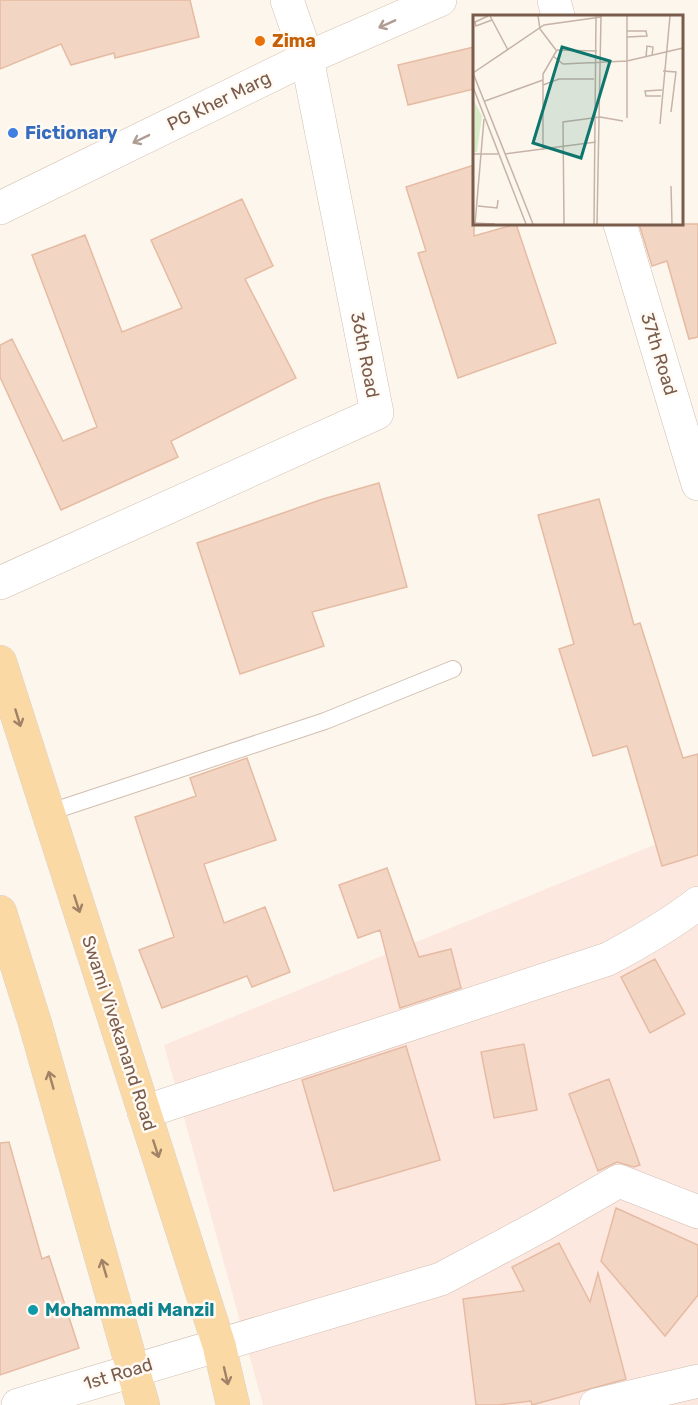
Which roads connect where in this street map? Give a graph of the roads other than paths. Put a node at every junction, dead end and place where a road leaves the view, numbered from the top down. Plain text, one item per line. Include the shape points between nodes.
1 (287, 0) edge
2 (440, 0) edge
3 (554, 0) edge
4 (558, 15) edge
5 (308, 58) junction
6 (0, 208) edge
7 (620, 225) edge
8 (698, 484) edge
9 (0, 584) edge
10 (0, 662) edge
11 (453, 669) dead end
12 (47, 813) junction
13 (698, 903) edge
14 (0, 912) edge
15 (144, 1112) junction
16 (698, 1212) edge
17 (219, 1345) junction
18 (133, 1369) junction
19 (698, 1381) edge
20 (18, 1405) edge
21 (143, 1405) edge
22 (233, 1405) edge
23 (596, 1405) edge

1 - 5 street, 36th Road
2 -> 5 street, PG Kher Marg
3 - 4 street
5 -> 6 street, PG Kher Marg
5 - 9 street, 36th Road via 376,413
7 - 8 street, 37th Road
10 -> 12 main road, Swami Vivekanand Road
11 - 12 lane via 325,721
12 -> 15 main road, Swami Vivekanand Road
13 - 15 street via 608,959
18 -> 14 main road
15 -> 17 main road, Swami Vivekanand Road
16 - 17 street, 1st Road via 619,1181 441,1278
17 - 18 street, 1st Road
17 -> 22 main road, Swami Vivekanand Road
18 - 20 street, 1st Road
18 - 21 main road
19 - 23 street

